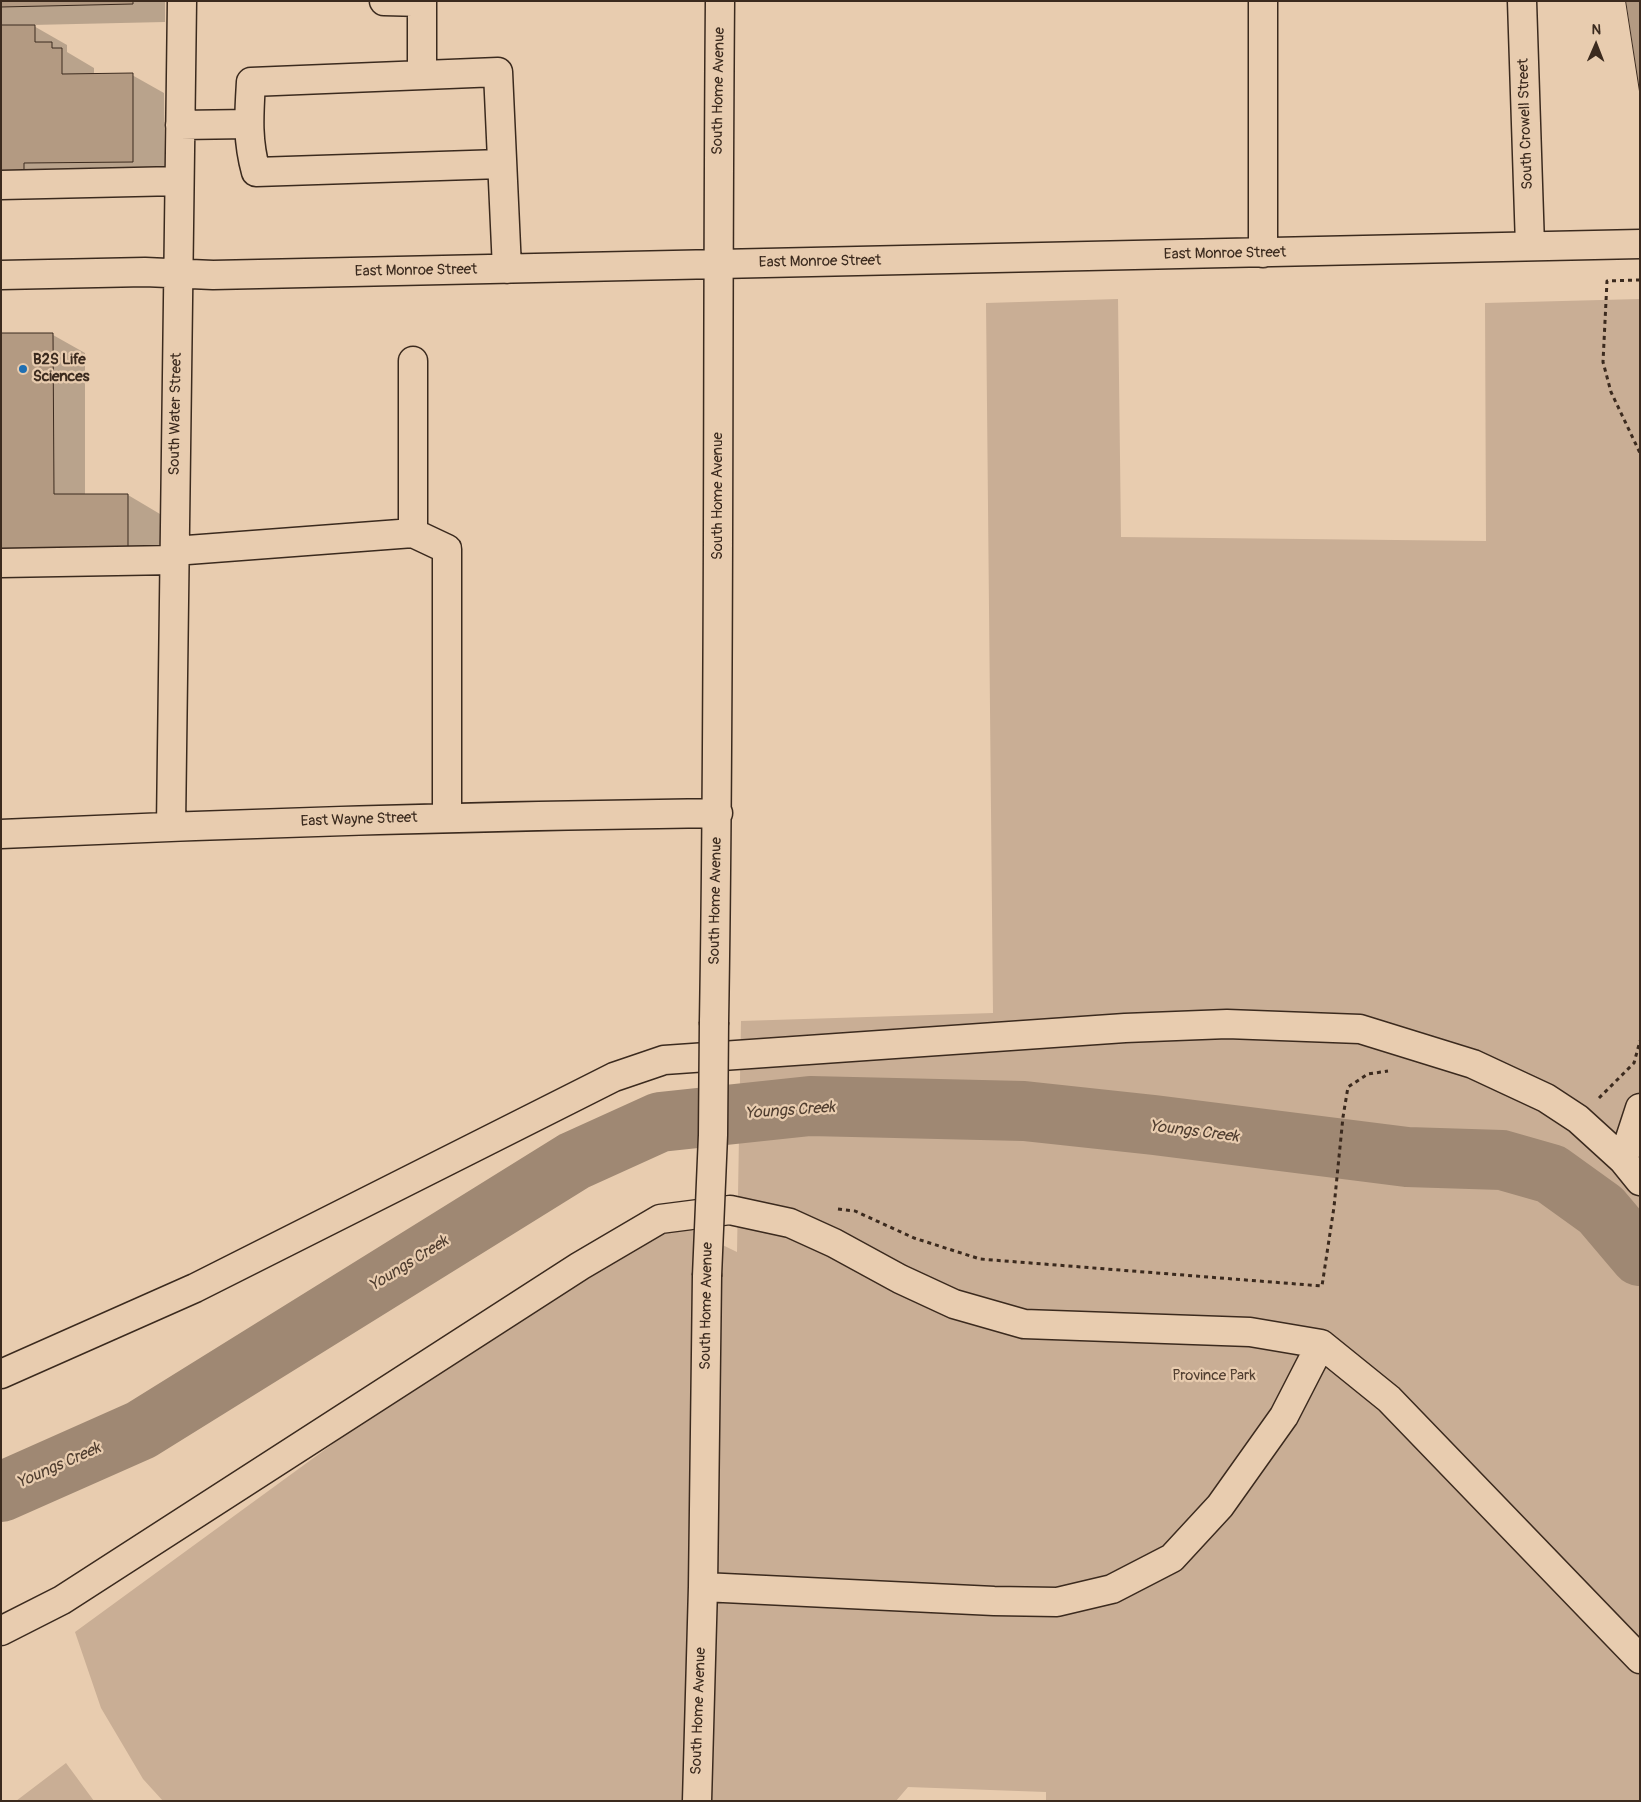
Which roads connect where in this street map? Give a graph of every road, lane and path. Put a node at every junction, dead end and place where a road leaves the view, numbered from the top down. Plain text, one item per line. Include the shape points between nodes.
1 (182, 1) edge
2 (384, 1) edge
3 (430, 1) edge
4 (720, 1) edge
5 (1263, 1) edge
6 (1522, 1) edge
7 (422, 2) edge
8 (422, 74) junction
9 (180, 124) junction
10 (248, 124) junction
11 (501, 164) junction
12 (179, 181) junction
13 (1, 185) edge
14 (1640, 244) edge
15 (1530, 246) junction
16 (1263, 253) junction
17 (718, 264) junction
18 (507, 269) junction
19 (1, 275) edge
20 (177, 275) junction
21 (1640, 280) edge
22 (413, 360) dead end
23 (1640, 453) edge
24 (413, 533) junction
25 (174, 556) junction
26 (1, 564) edge
27 (718, 813) junction
28 (447, 818) junction
29 (171, 826) junction
30 (1, 834) edge
31 (1640, 1108) edge
32 (1343, 1117) dead end
33 (1623, 1160) junction
34 (1640, 1181) edge
35 (1334, 1207) dead end
36 (1321, 1344) junction
37 (1, 1374) edge
38 (703, 1587) junction
39 (1, 1630) edge
40 (1640, 1659) edge
41 (697, 1801) edge

1 - 9 street, South Water Street
2 - 7 street
3 - 7 street
4 - 17 street, South Home Avenue
5 - 16 street
6 - 15 street, South Crowell Street
7 - 8 street
8 - 10 street via 251,82
8 - 11 street via 498,72
9 - 10 street
9 - 12 street, South Water Street
10 - 11 street via 256,172
11 - 18 street
12 - 13 street
12 - 20 street, South Water Street
14 - 15 street, East Monroe Street
15 - 16 street, East Monroe Street
16 - 17 street, East Monroe Street
17 - 18 street, East Monroe Street
17 - 27 street, South Home Avenue
18 - 20 street, East Monroe Street
19 - 20 street, East Monroe Street via 144,272
20 - 25 street, South Water Street
21 - 23 path via 1607,281 1603,362 1610,392
22 - 24 street
24 - 25 street
24 - 28 street via 447,549
25 - 26 street
25 - 29 street, South Water Street
27 - 28 street, East Wayne Street
27 - 38 street, South Home Avenue, bridge via 713,1135 706,1276
28 - 29 street, East Wayne Street
29 - 30 street, East Wayne Street
31 - 33 street
32 - 35 path
33 - 34 street
33 - 37 street via 1578,1119 1546,1098 1473,1064 1360,1029 1227,1024 1125,1028 664,1060 614,1077 195,1288
36 - 38 street via 1284,1416 1220,1506 1172,1558 1112,1590 1057,1602
36 - 39 street via 1250,1332 1024,1324 954,1304 790,1223 730,1210 660,1219 572,1271 62,1600
36 - 40 street via 1389,1399
38 - 41 street, South Home Avenue

